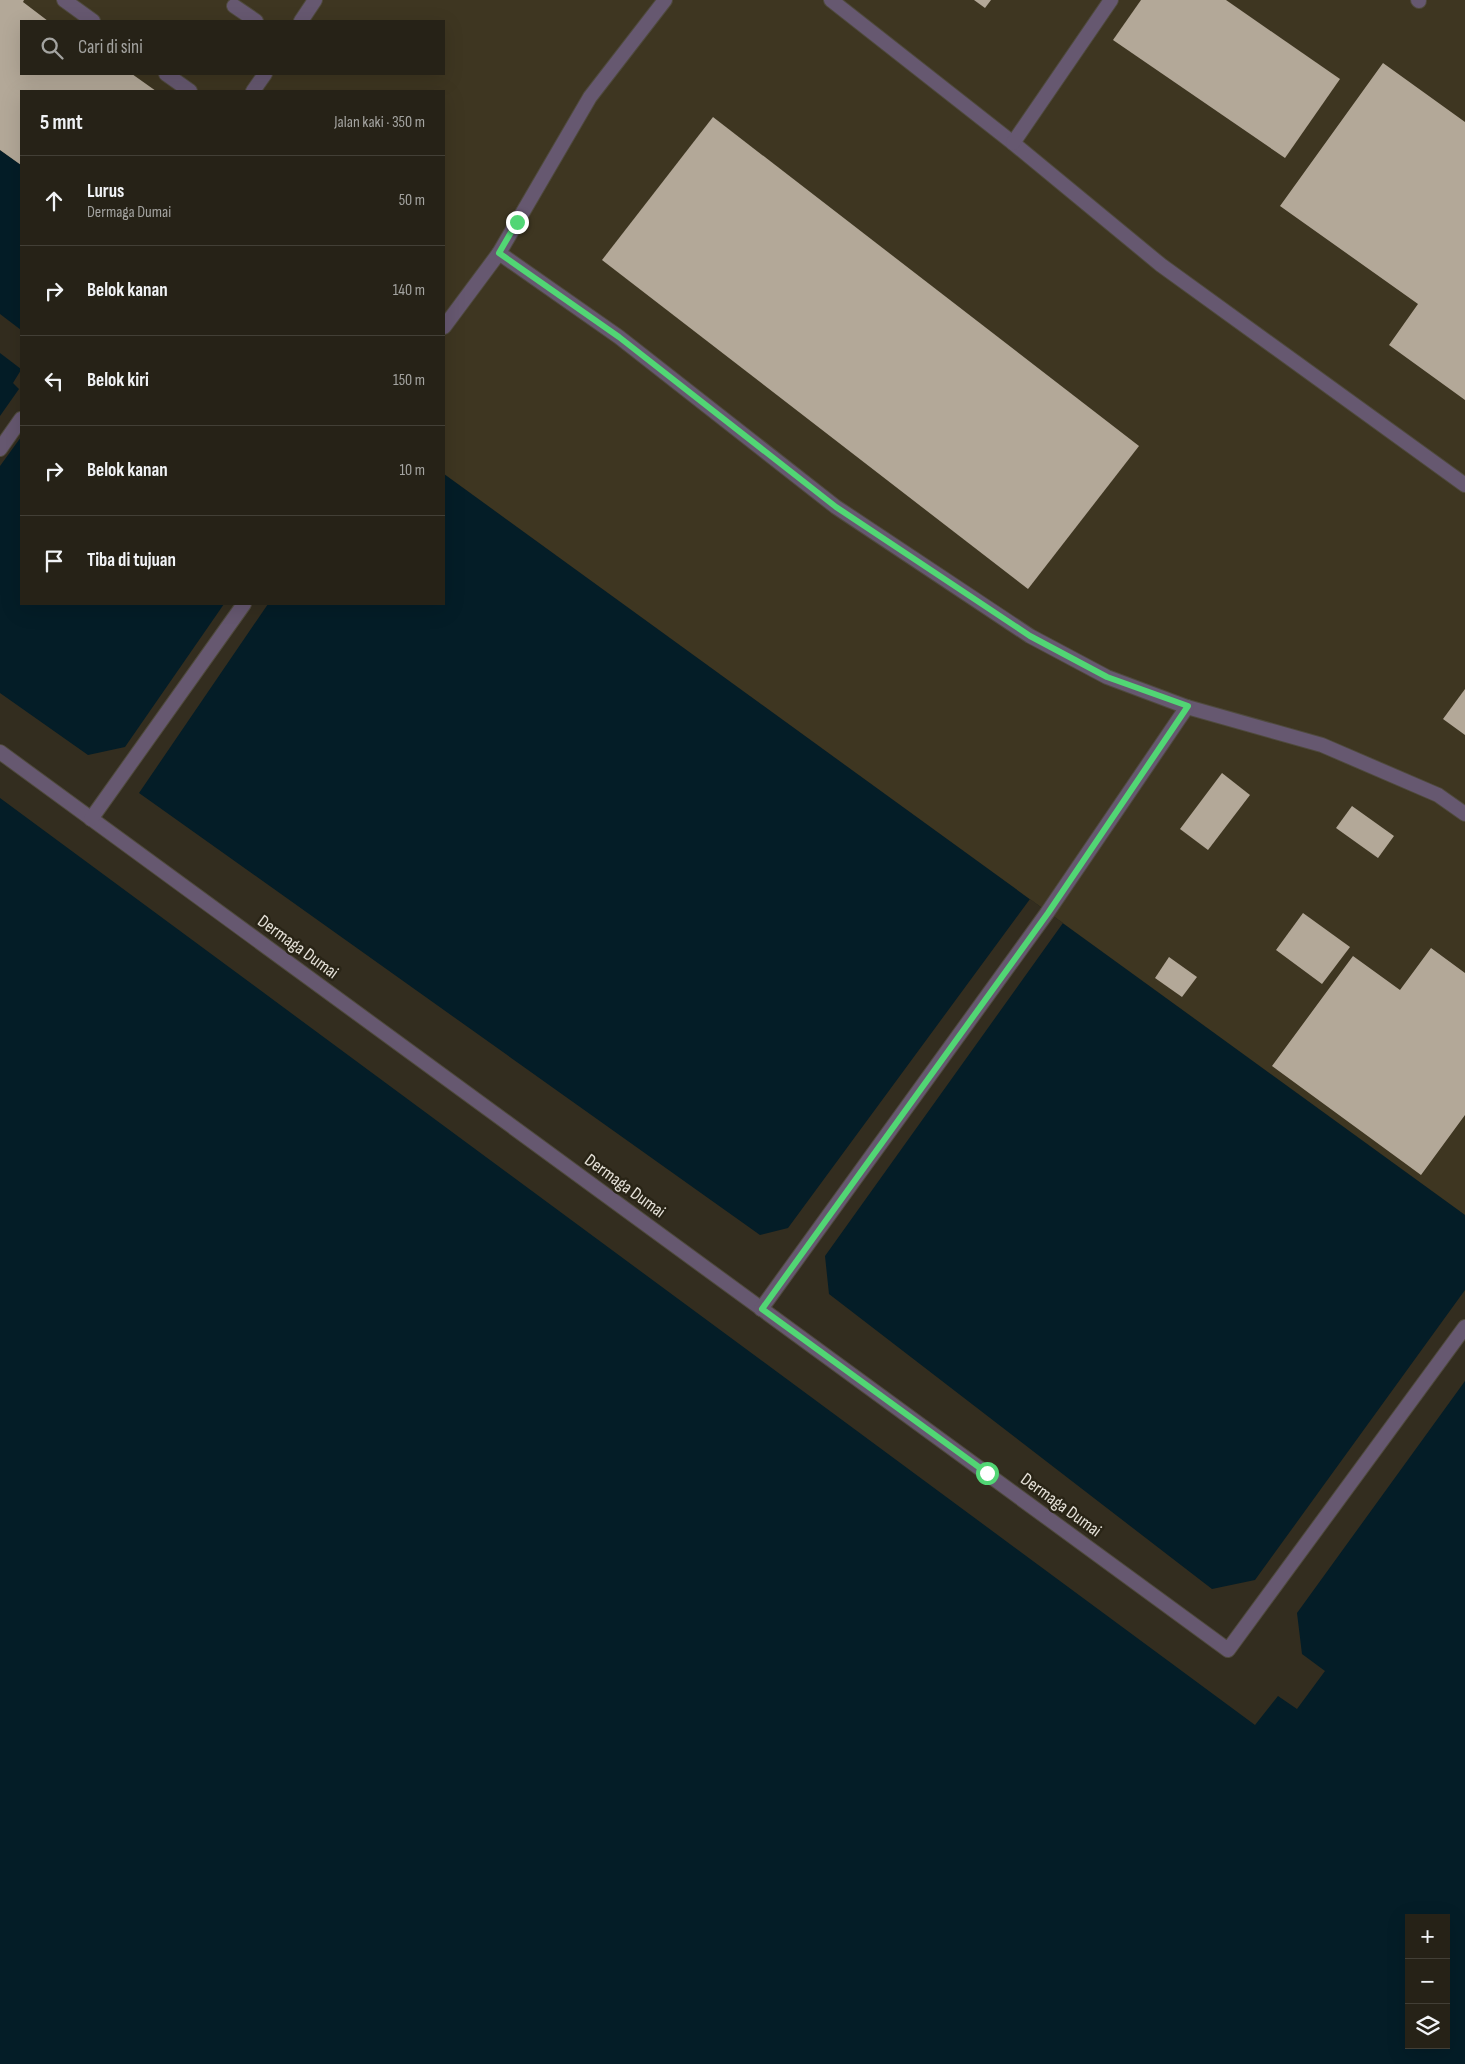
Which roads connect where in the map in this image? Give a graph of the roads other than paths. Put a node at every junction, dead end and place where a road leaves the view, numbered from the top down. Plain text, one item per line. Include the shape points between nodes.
1 (64, 0) edge
2 (315, 0) edge
3 (665, 0) edge
4 (831, 0) edge
5 (1111, 0) edge
6 (234, 6) dead end
7 (92, 20) edge
8 (255, 20) edge
9 (302, 20) edge
10 (167, 75) edge
11 (264, 75) edge
12 (189, 90) edge
13 (254, 90) edge
14 (1013, 144) junction
15 (499, 253) junction
16 (445, 326) edge
17 (20, 420) edge
18 (0, 449) edge
19 (1465, 485) edge
20 (243, 605) edge
21 (1188, 706) junction
22 (0, 752) edge
23 (1465, 814) edge
24 (91, 819) junction
25 (762, 1309) junction
26 (1465, 1328) edge

1 - 7 lane
2 - 9 lane
3 - 15 lane via 590,97
4 - 14 lane
5 - 14 lane
6 - 8 lane
10 - 12 lane
11 - 13 lane
14 - 19 lane via 1161,265
15 - 16 lane
15 - 21 lane via 619,337 836,507 1022,630 1107,677
17 - 18 lane
20 - 24 lane
21 - 23 lane via 1322,745 1438,795
21 - 25 lane via 1048,913
22 - 24 lane, Dermaga Dumai
24 - 25 lane, Dermaga Dumai
25 - 26 lane, Dermaga Dumai via 1228,1650

